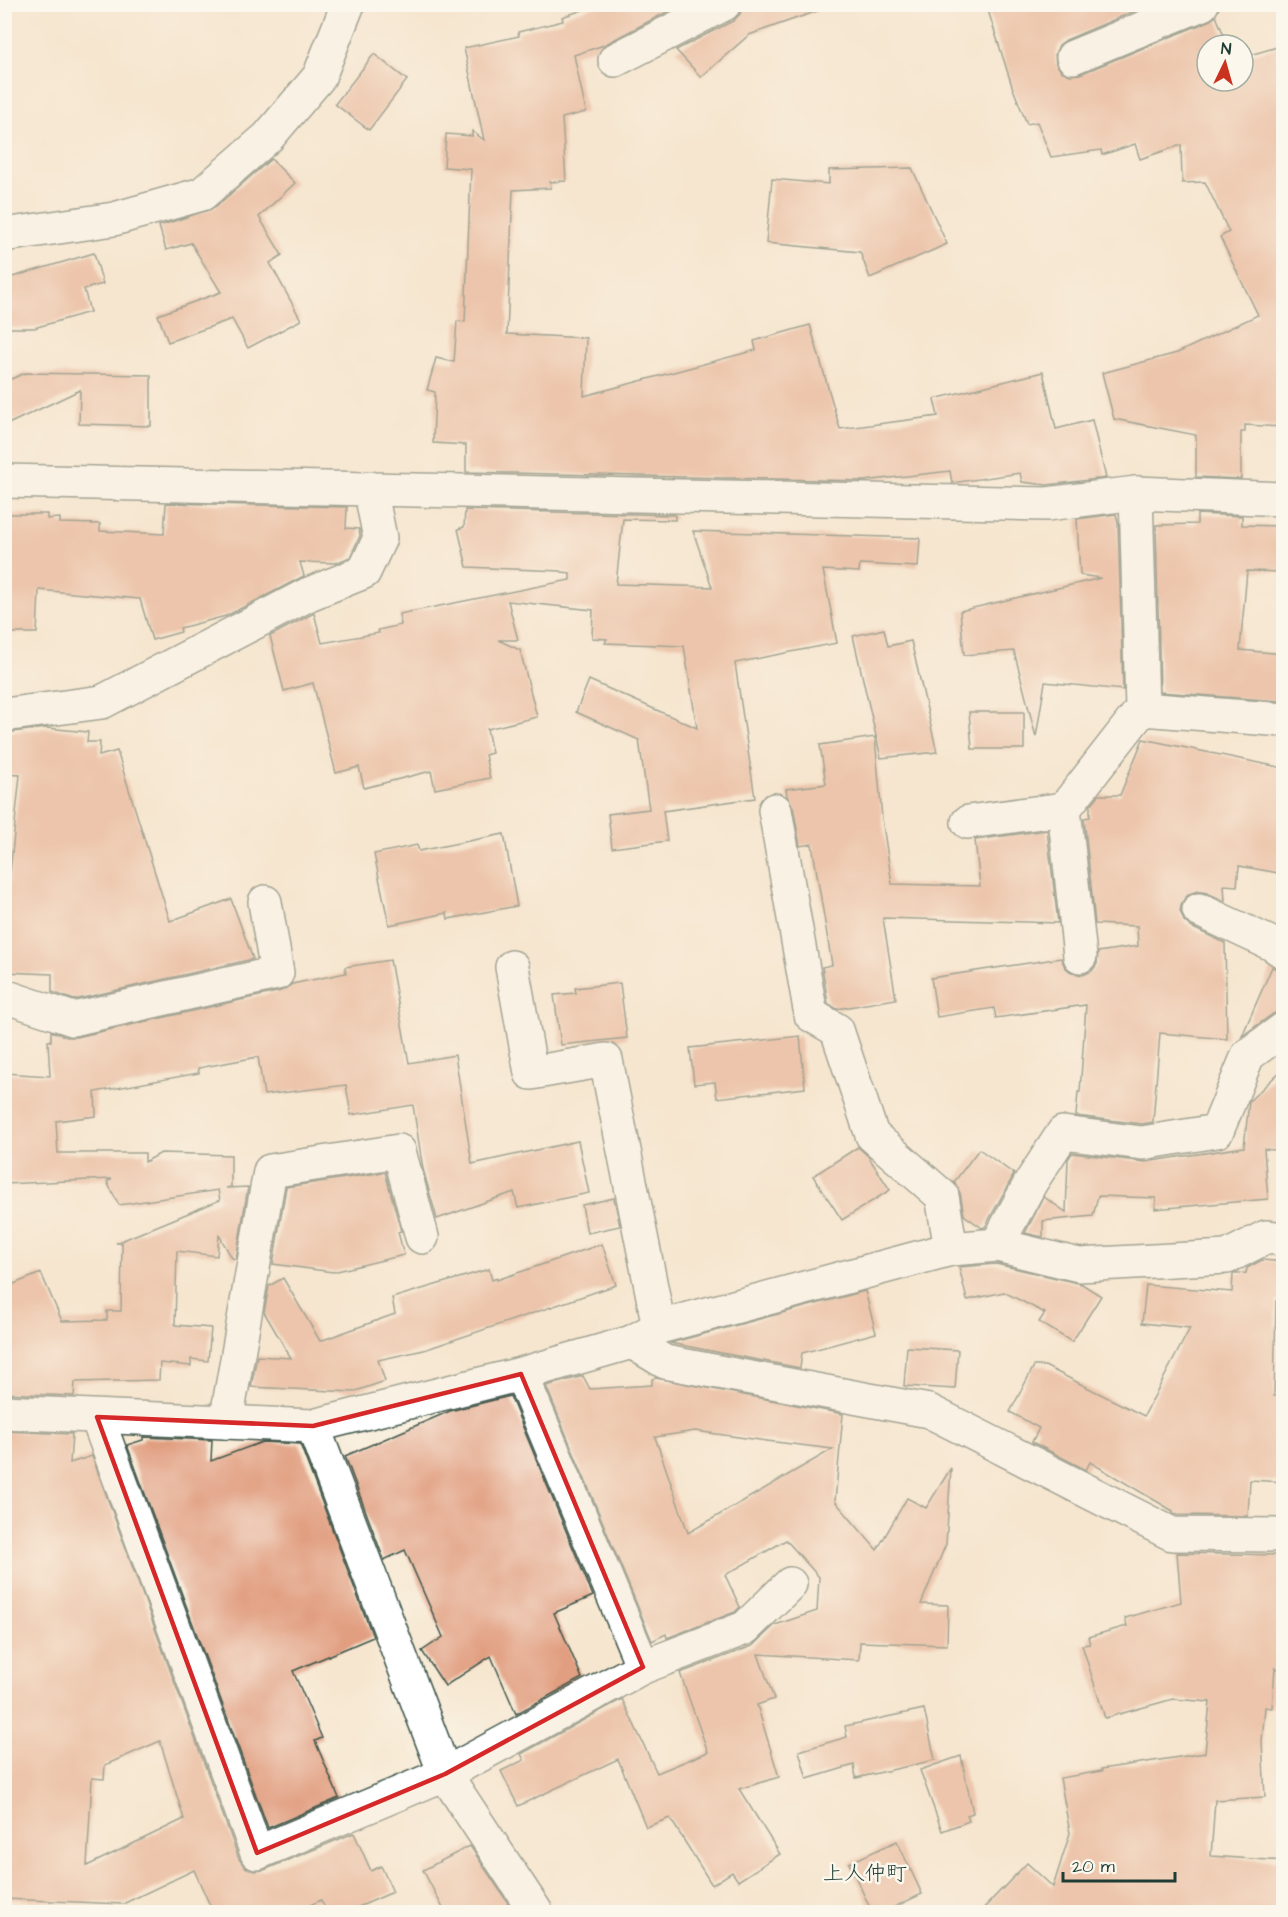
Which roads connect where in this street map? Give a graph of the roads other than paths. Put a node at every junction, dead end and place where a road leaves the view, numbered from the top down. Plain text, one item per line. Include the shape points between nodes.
1 (348, 4) edge
2 (724, 4) edge
3 (1202, 4) edge
4 (1073, 57) dead end
5 (615, 60) dead end
6 (4, 235) edge
7 (4, 481) edge
8 (370, 488) junction
9 (1136, 493) junction
10 (1284, 499) edge
11 (1142, 709) junction
12 (4, 715) edge
13 (1284, 720) edge
14 (1064, 809) junction
15 (775, 810) dead end
16 (968, 822) dead end
17 (265, 902) dead end
18 (1199, 910) dead end
19 (1284, 952) edge
20 (1080, 956) dead end
21 (512, 967) dead end
22 (4, 996) edge
23 (1284, 1029) edge
24 (422, 1238) dead end
25 (1284, 1239) edge
26 (997, 1245) junction
27 (951, 1249) junction
28 (645, 1335) junction
29 (521, 1374) junction
30 (4, 1412) edge
31 (97, 1417) junction
32 (226, 1422) junction
33 (313, 1426) junction
34 (1284, 1537) edge
35 (790, 1584) dead end
36 (643, 1667) junction
37 (445, 1774) junction
38 (536, 1912) edge

1 - 6 street via 319,77 268,137 202,194 114,219
2 - 5 street
3 - 4 street
7 - 8 street
8 - 9 street via 1047,504
8 - 12 street via 380,538 364,572 309,594 102,702
9 - 10 street
9 - 11 street
11 - 13 street
11 - 14 street
14 - 16 street
14 - 20 street
15 - 27 street via 811,1015 837,1030 872,1135 942,1196
17 - 22 street via 278,973 73,1019
18 - 19 street
21 - 28 street via 531,1072 606,1060
23 - 26 street via 1248,1055 1217,1131 1142,1143 1064,1133 1031,1182
24 - 32 street via 399,1151 270,1171
25 - 26 street via 1266,1237 1227,1257 1079,1265
26 - 27 street
27 - 28 street
28 - 29 street
28 - 34 street via 665,1362 929,1411 1172,1534
29 - 33 street
29 - 36 street
30 - 31 street
31 - 32 street
31 - 37 street via 257,1853
32 - 33 street
33 - 37 street
35 - 36 street via 746,1628
36 - 37 street
37 - 38 street

